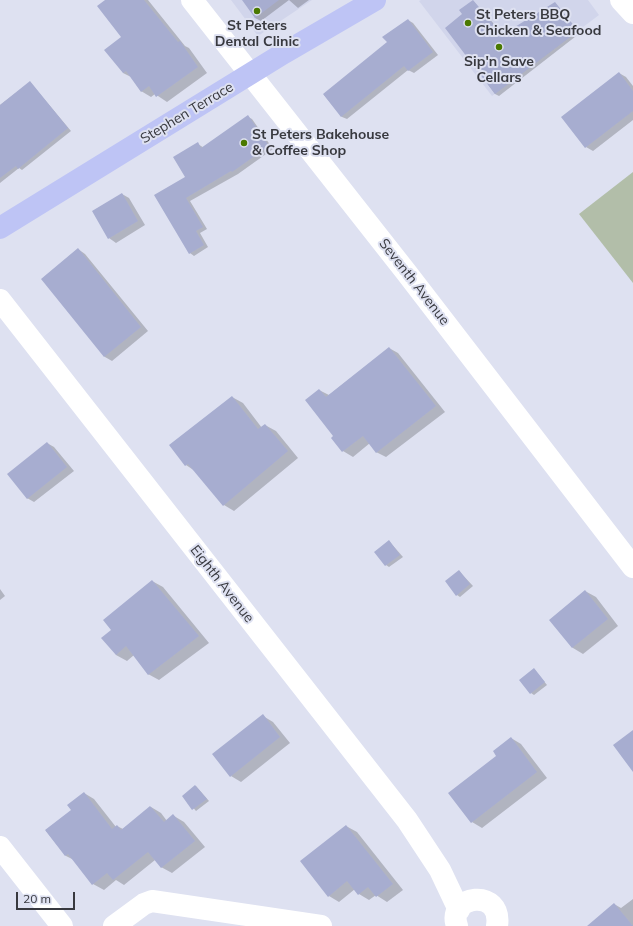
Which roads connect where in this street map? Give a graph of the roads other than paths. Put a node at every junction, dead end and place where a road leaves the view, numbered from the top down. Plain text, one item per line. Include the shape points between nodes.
1 (192, 0) edge
2 (375, 0) edge
3 (621, 0) edge
4 (626, 0) edge
5 (633, 12) edge
6 (251, 74) junction
7 (0, 228) edge
8 (0, 300) edge
9 (633, 567) edge
10 (0, 847) edge
11 (458, 916) edge
12 (62, 926) edge
13 (114, 926) edge
14 (321, 926) edge
15 (497, 926) edge

1 - 6 street, Seventh Avenue
2 - 6 main road, Stephen Terrace
3 - 5 street
4 - 5 street
6 - 7 main road, Stephen Terrace
6 - 9 street, Seventh Avenue
8 - 11 street, Eighth Avenue via 407,820 440,870
10 - 12 street
11 - 15 street via 483,900 492,905 498,917
13 - 14 street via 144,904 161,902

